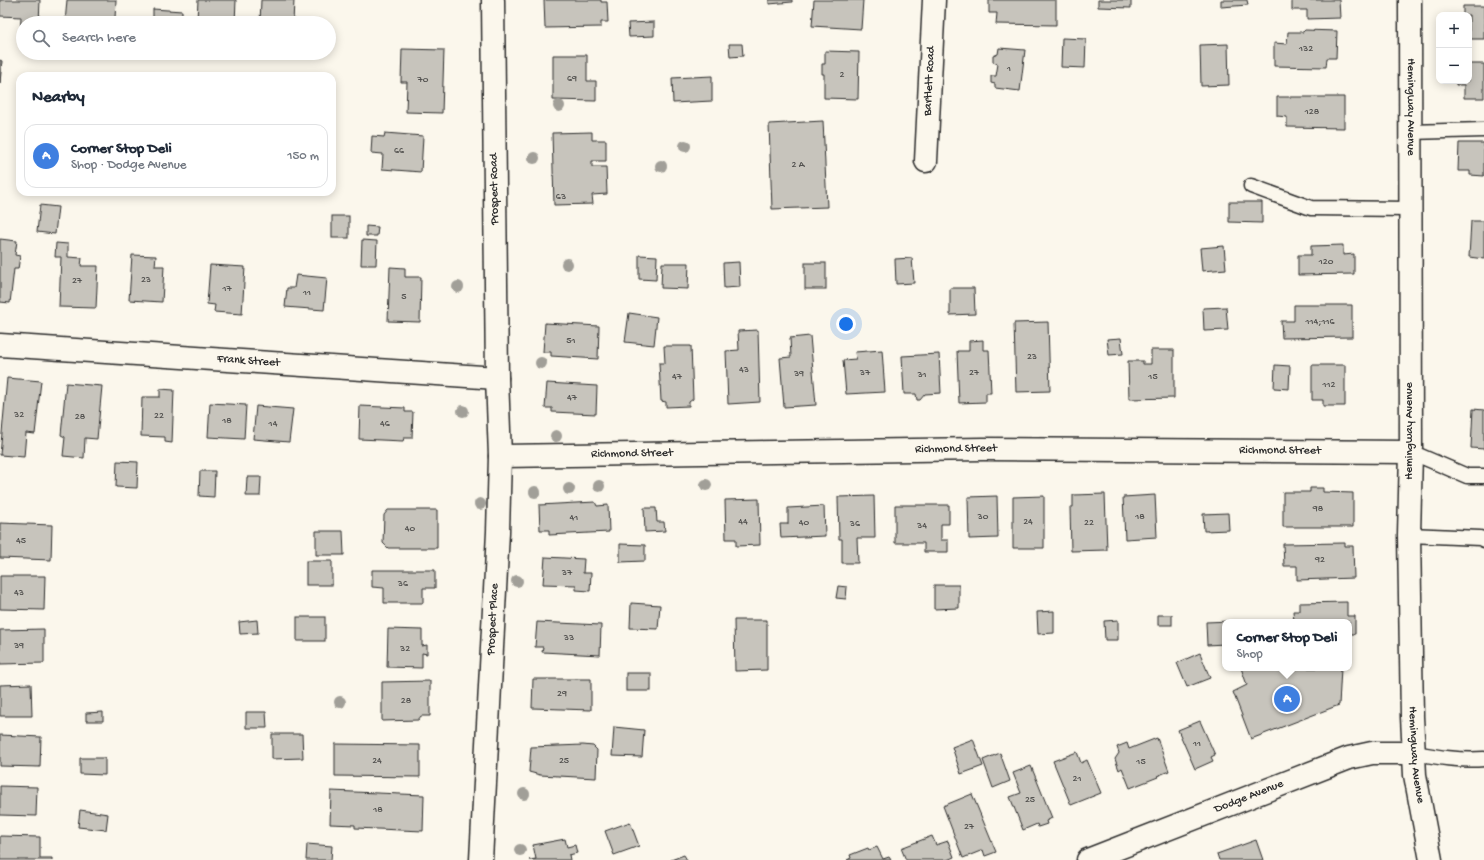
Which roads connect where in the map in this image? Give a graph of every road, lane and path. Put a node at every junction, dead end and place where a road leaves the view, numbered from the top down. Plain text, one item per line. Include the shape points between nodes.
1 (493, 0) edge
2 (934, 0) edge
3 (1410, 0) edge
4 (1484, 130) edge
5 (1410, 132) junction
6 (926, 161) dead end
7 (1251, 186) dead end
8 (1410, 209) junction
9 (0, 345) edge
10 (497, 378) junction
11 (1411, 452) junction
12 (500, 456) junction
13 (1484, 476) edge
14 (1409, 535) junction
15 (1484, 540) edge
16 (1414, 753) junction
17 (1484, 759) edge
18 (481, 860) edge
19 (1088, 860) edge
20 (1431, 860) edge

1 - 10 street, Prospect Road
2 - 6 street, Bartlett Road
3 - 5 street, Hemingway Avenue
4 - 5 lane
5 - 8 street, Hemingway Avenue
7 - 8 lane via 1311,208
8 - 11 street, Hemingway Avenue
9 - 10 street, Frank Street
10 - 12 street, Prospect Place
11 - 12 street, Richmond Street via 983,449
11 - 13 lane via 1467,476
11 - 14 street, Hemingway Avenue
12 - 18 street, Prospect Place
14 - 15 lane
14 - 16 street, Hemingway Avenue
16 - 17 lane via 1447,759
16 - 19 street, Dodge Avenue via 1372,754 1349,758
16 - 20 street, Hemingway Avenue via 1415,775

